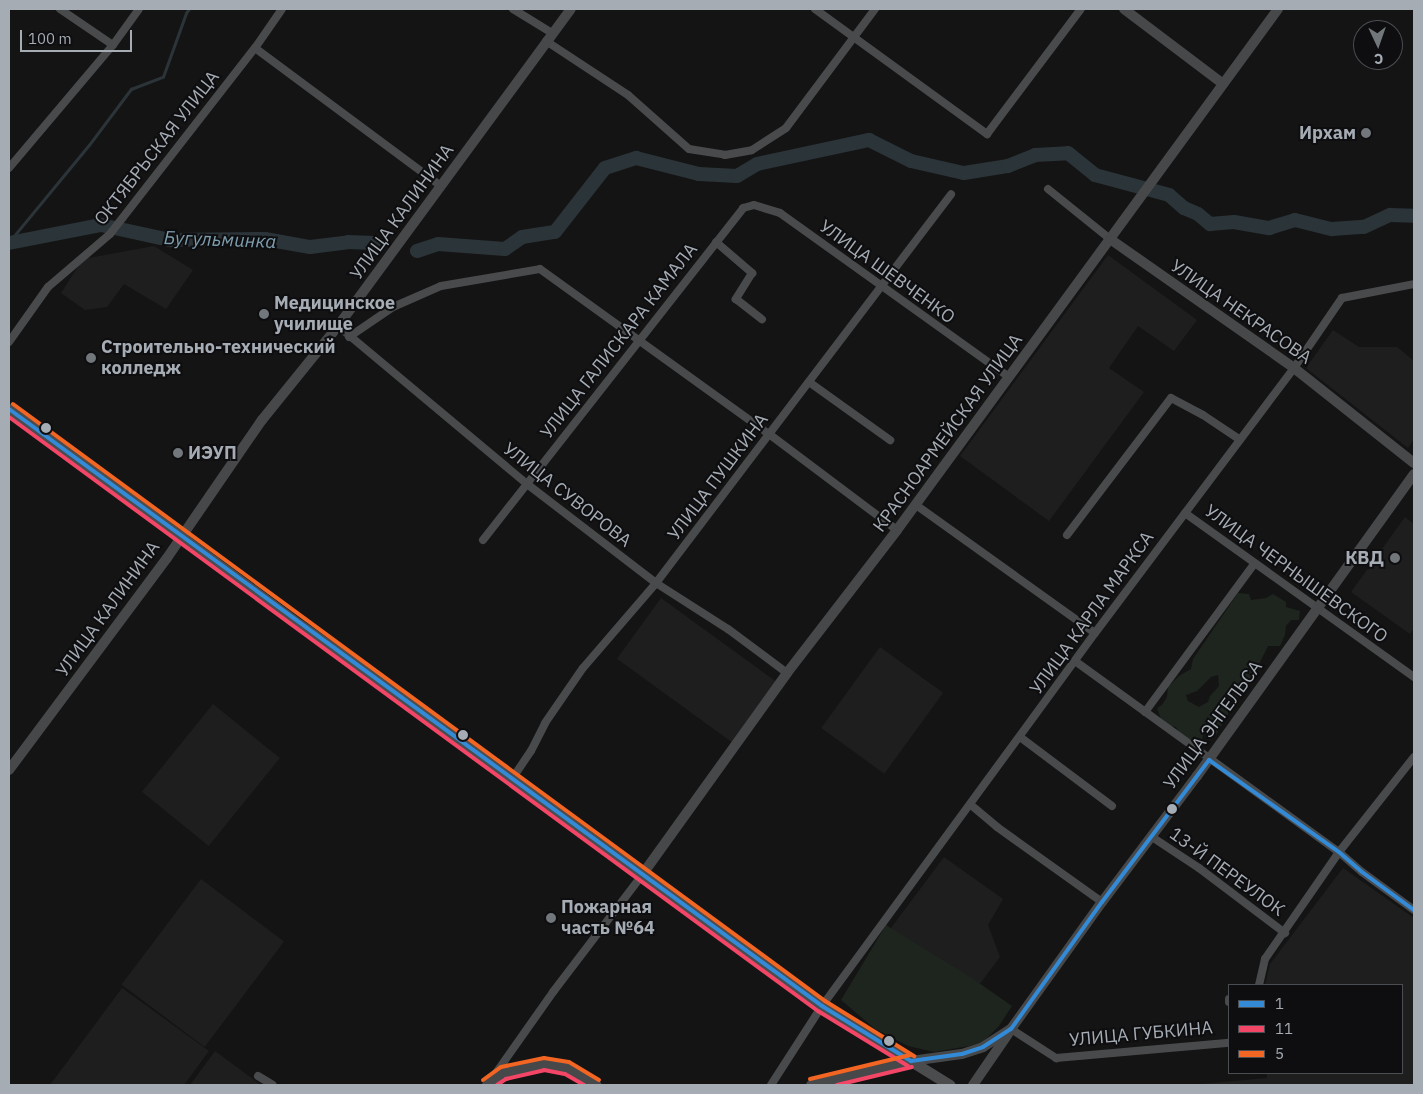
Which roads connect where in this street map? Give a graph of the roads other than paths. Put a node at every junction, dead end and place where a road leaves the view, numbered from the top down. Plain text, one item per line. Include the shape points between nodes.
1 (60, 9) edge
2 (139, 9) edge
3 (282, 9) edge
4 (513, 9) edge
5 (571, 9) edge
6 (815, 9) edge
7 (875, 9) edge
8 (1081, 9) edge
9 (1124, 9) edge
10 (1278, 9) edge
11 (549, 38) junction
12 (853, 38) junction
13 (112, 45) junction
14 (255, 48) junction
15 (1223, 84) junction
16 (9, 168) edge
17 (441, 186) junction
18 (1048, 189) dead end
19 (951, 194) dead end
20 (743, 208) joint
21 (1110, 239) junction
22 (716, 242) junction
23 (1414, 284) edge
24 (881, 287) junction
25 (762, 319) dead end
26 (338, 326) junction
27 (348, 337) junction
28 (639, 340) junction
29 (9, 342) edge
30 (1294, 368) junction
31 (1009, 378) junction
32 (809, 382) junction
33 (9, 409) edge
34 (769, 434) junction
35 (1239, 439) junction
36 (890, 440) dead end
37 (1414, 463) edge
38 (1414, 474) edge
39 (526, 484) junction
40 (916, 505) junction
41 (1185, 513) junction
42 (897, 530) junction
43 (1067, 535) dead end
44 (181, 537) junction
45 (483, 540) dead end
46 (1254, 564) junction
47 (656, 583) junction
48 (1318, 610) junction
49 (1095, 633) junction
50 (1075, 662) junction
51 (787, 673) junction
52 (1414, 677) edge
53 (1144, 712) junction
54 (1020, 736) junction
55 (1414, 757) edge
56 (1209, 760) junction
57 (9, 770) edge
58 (512, 780) junction
59 (970, 805) junction
60 (1112, 806) dead end
61 (1152, 836) junction
62 (1339, 852) junction
63 (642, 875) junction
64 (1102, 902) junction
65 (1414, 910) edge
66 (1285, 933) junction
67 (1259, 984) edge
68 (822, 1006) junction
69 (1011, 1029) junction
70 (1228, 1043) edge
71 (911, 1061) junction
72 (258, 1076) dead end
73 (489, 1083) edge
74 (273, 1085) edge
75 (596, 1085) edge
76 (771, 1085) edge
77 (811, 1085) edge
78 (950, 1085) edge
79 (973, 1085) edge

1 - 13 street
2 - 13 street
3 - 14 street, ОКТЯБРЬСКАЯ УЛИЦА
4 - 11 street
5 - 11 street, УЛИЦА КАЛИНИНА
6 - 12 street
7 - 12 street
8 - 12 street via 987,134
9 - 15 street
10 - 15 street, КРАСНОАРМЕЙСКАЯ УЛИЦА
11 - 12 street via 628,95 689,149 725,155 752,150 786,128
11 - 17 street, УЛИЦА КАЛИНИНА
13 - 16 street
14 - 17 street
14 - 29 street, ОКТЯБРЬСКАЯ УЛИЦА via 110,234 48,287
15 - 21 street, КРАСНОАРМЕЙСКАЯ УЛИЦА
17 - 26 street, УЛИЦА КАЛИНИНА
18 - 21 street, УЛИЦА НЕКРАСОВА
19 - 24 street, УЛИЦА ПУШКИНА
20 - 22 street, УЛИЦА ГАЛИСКАРА КАМАЛА
20 - 24 street, УЛИЦА ШЕВЧЕНКО via 754,205 780,213
21 - 30 street, УЛИЦА НЕКРАСОВА
21 - 31 street, КРАСНОАРМЕЙСКАЯ УЛИЦА
22 - 25 street via 752,273 736,299
22 - 28 street, УЛИЦА ГАЛИСКАРА КАМАЛА
23 - 30 street, УЛИЦА КАРЛА МАРКСА via 1342,298
24 - 31 street, УЛИЦА ШЕВЧЕНКО
24 - 32 street, УЛИЦА ПУШКИНА
26 - 27 street, УЛИЦА СУВОРОВА
26 - 44 street, УЛИЦА КАЛИНИНА via 262,420
27 - 28 street via 393,307 441,286 540,269
27 - 39 street, УЛИЦА СУВОРОВА
28 - 34 street
28 - 39 street, УЛИЦА ГАЛИСКАРА КАМАЛА
30 - 35 street, УЛИЦА КАРЛА МАРКСА
30 - 37 street, УЛИЦА НЕКРАСОВА
31 - 40 street, КРАСНОАРМЕЙСКАЯ УЛИЦА
32 - 34 street, УЛИЦА ПУШКИНА
32 - 36 street
33 - 44 main road
34 - 42 street
34 - 47 street, УЛИЦА ПУШКИНА
35 - 41 street, УЛИЦА КАРЛА МАРКСА
35 - 43 street via 1171,398
38 - 48 street, УЛИЦА ЭНГЕЛЬСА
39 - 45 street, УЛИЦА ГАЛИСКАРА КАМАЛА
39 - 47 street, УЛИЦА СУВОРОВА
40 - 42 street, КРАСНОАРМЕЙСКАЯ УЛИЦА
40 - 49 street
41 - 46 street, УЛИЦА ЧЕРНЫШЕВСКОГО
41 - 49 street, УЛИЦА КАРЛА МАРКСА
42 - 51 street, КРАСНОАРМЕЙСКАЯ УЛИЦА
44 - 57 street, УЛИЦА КАЛИНИНА
44 - 58 main road
46 - 48 street, УЛИЦА ЧЕРНЫШЕВСКОГО
46 - 53 street
47 - 51 street, УЛИЦА СУВОРОВА via 728,629
47 - 58 street, УЛИЦА ПУШКИНА via 583,668 545,723
48 - 52 street, УЛИЦА ЧЕРНЫШЕВСКОГО
48 - 56 street, УЛИЦА ЭНГЕЛЬСА
49 - 50 street, УЛИЦА КАРЛА МАРКСА
50 - 53 street
50 - 54 street, УЛИЦА КАРЛА МАРКСА
51 - 63 street, КРАСНОАРМЕЙСКАЯ УЛИЦА
53 - 56 street
54 - 59 street, УЛИЦА КАРЛА МАРКСА
54 - 60 street
55 - 62 street
56 - 61 street, УЛИЦА ЭНГЕЛЬСА
56 - 62 street
58 - 63 main road
59 - 64 street
59 - 68 street, УЛИЦА КАРЛА МАРКСА
61 - 64 street, УЛИЦА ЭНГЕЛЬСА
61 - 66 street, 13-Й ПЕРЕУЛОК
62 - 65 street
62 - 66 street
63 - 68 main road
63 - 73 street via 547,999
64 - 69 street, УЛИЦА ЭНГЕЛЬСА
66 - 67 street via 1265,959
68 - 71 main road
68 - 76 street
69 - 70 street, УЛИЦА ГУБКИНА via 1056,1058
69 - 71 street, УЛИЦА ЭНГЕЛЬСА via 983,1047 962,1054
69 - 79 street
71 - 77 street, УЛИЦА ЭНГЕЛЬСА
71 - 78 main road
72 - 74 street
73 - 75 street via 514,1069 544,1064 568,1068

